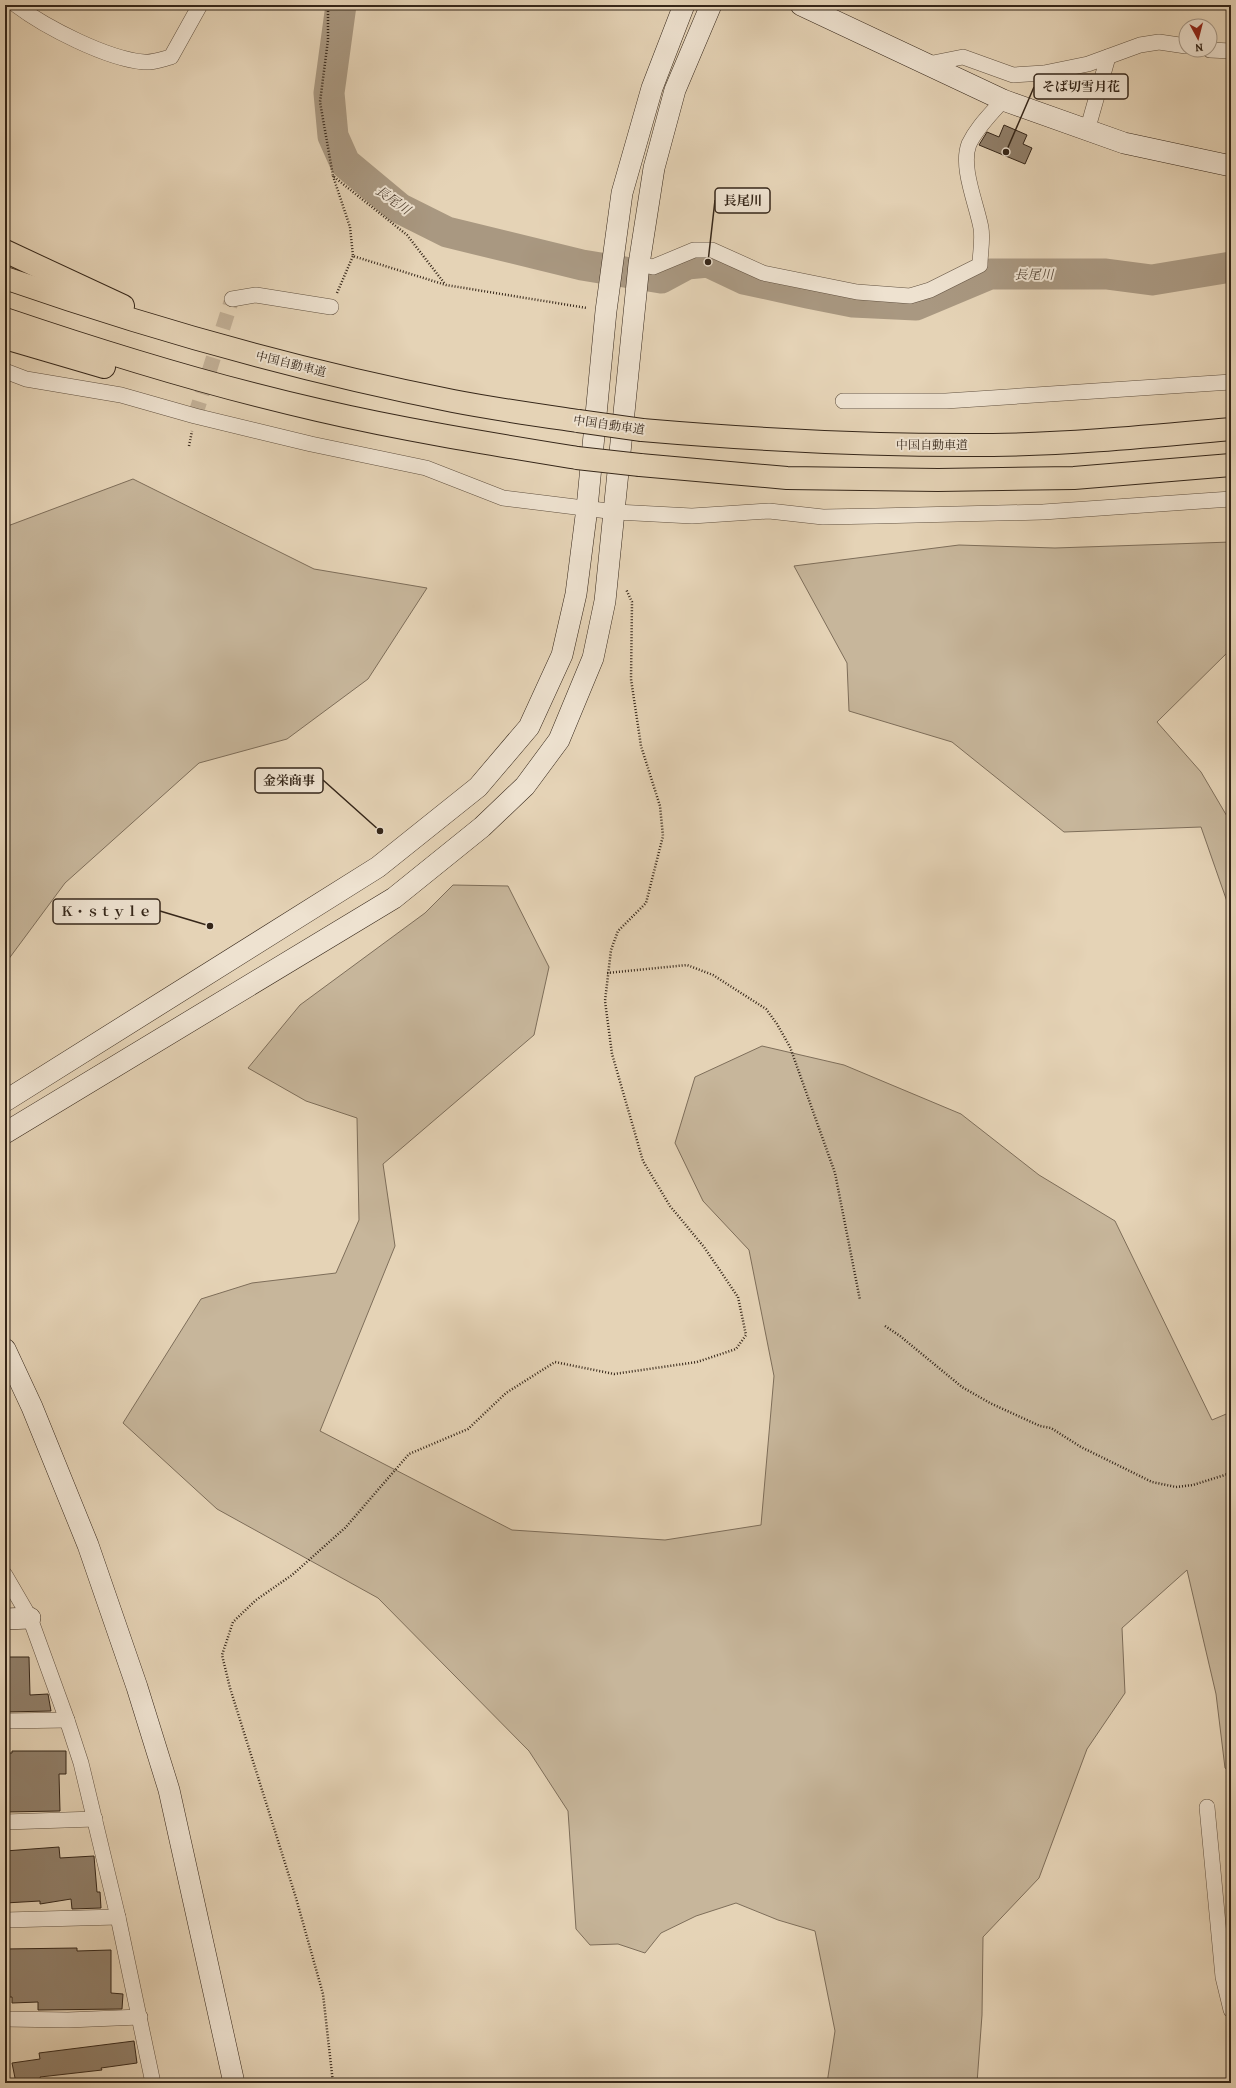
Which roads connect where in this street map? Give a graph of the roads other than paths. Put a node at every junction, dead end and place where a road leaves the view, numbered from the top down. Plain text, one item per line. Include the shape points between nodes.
1 (16, 5) edge
2 (200, 5) edge
3 (684, 5) edge
4 (711, 5) edge
5 (801, 5) edge
6 (1178, 45) edge
7 (1218, 50) edge
8 (1231, 51) edge
9 (1108, 57) junction
10 (928, 64) junction
11 (1003, 100) junction
12 (1087, 131) junction
13 (1231, 166) edge
14 (5, 251) edge
15 (639, 264) junction
16 (5, 278) edge
17 (232, 299) dead end
18 (331, 307) road end
19 (5, 319) edge
20 (190, 337) junction
21 (5, 338) edge
22 (5, 371) edge
23 (1231, 382) edge
24 (843, 401) dead end
25 (318, 410) junction
26 (1231, 429) edge
27 (1231, 465) edge
28 (1231, 499) edge
29 (587, 508) junction
30 (616, 512) junction
31 (5, 1101) edge
32 (5, 1133) edge
33 (5, 1350) edge
34 (5, 1575) edge
35 (30, 1618) junction
36 (5, 1619) edge
37 (67, 1720) junction
38 (5, 1721) edge
39 (1206, 1807) dead end
40 (95, 1819) junction
41 (5, 1822) edge
42 (118, 1918) junction
43 (5, 1920) edge
44 (1231, 2010) edge
45 (140, 2017) junction
46 (5, 2019) edge
47 (153, 2083) edge
48 (234, 2083) edge

1 - 2 street via 36,20 94,47 146,62 171,57
3 - 29 street via 652,88 624,186 606,311
4 - 15 street via 674,90 654,168
5 - 10 street
6 - 9 street via 1159,42 1140,45
7 - 8 street
9 - 10 street via 1044,73 1013,75 963,57
9 - 12 street
10 - 11 street
11 - 12 street
11 - 15 street via 982,123 969,144 966,158 981,229 980,265 930,290 910,296 856,292 763,273 712,250 694,250 652,267
12 - 13 street via 1124,143
14 - 20 highway
15 - 30 street
16 - 20 highway, 中国自動車道 via 97,310
17 - 18 street via 256,296
19 - 25 highway via 181,374
20 - 26 highway, 中国自動車道, bridge via 357,381 455,402 642,430 848,444 994,445
21 - 25 highway via 145,379
22 - 29 street via 26,379 121,396 311,444 426,468 503,498
23 - 24 street via 946,402
25 - 27 highway, bridge via 448,437 577,458 787,478 1074,478
28 - 30 street via 1043,512 823,517 769,511 692,516
29 - 30 street
29 - 31 street via 576,594 562,655 529,727 478,787 378,866
30 - 32 street via 605,601 593,658 559,740 525,786 482,827 394,898
33 - 48 street via 32,1407 88,1545 137,1687 169,1790
34 - 35 street
35 - 36 street
35 - 37 street
37 - 38 street
37 - 40 street
39 - 44 street via 1223,1978
40 - 41 street
40 - 42 street
42 - 43 street
42 - 45 street
45 - 46 street
45 - 47 street

